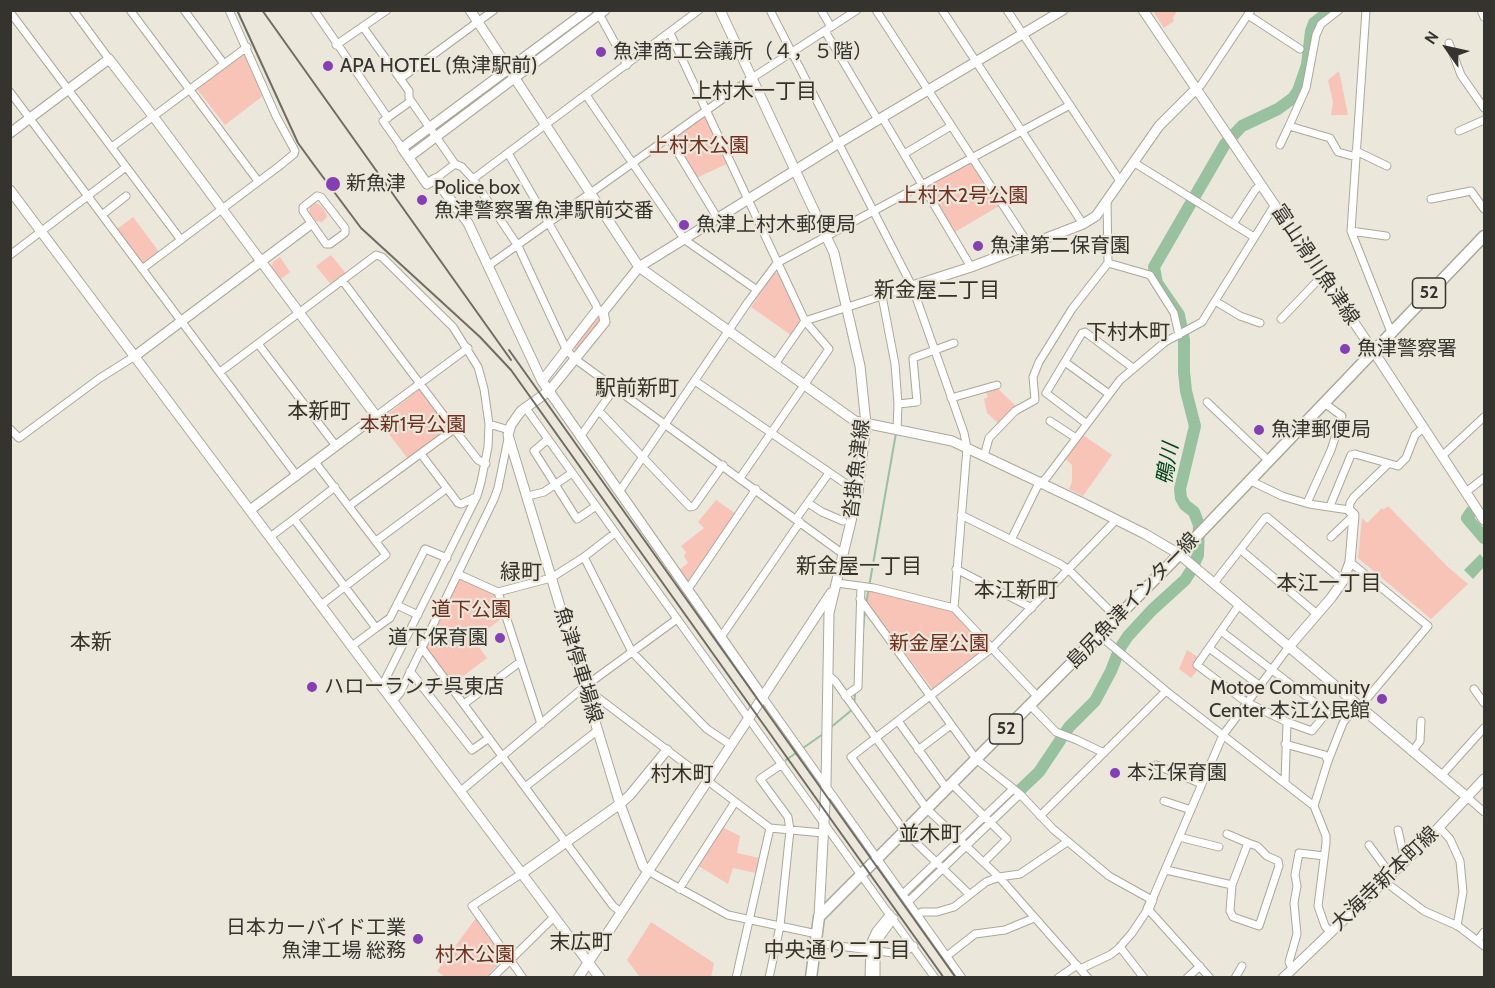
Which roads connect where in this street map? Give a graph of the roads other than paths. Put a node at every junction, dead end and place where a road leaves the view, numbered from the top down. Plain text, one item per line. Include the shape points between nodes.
1 (130, 10) edge
2 (184, 10) edge
3 (229, 10) edge
4 (314, 10) edge
5 (387, 10) edge
6 (470, 10) edge
7 (494, 10) edge
8 (588, 10) edge
9 (699, 10) edge
10 (720, 10) edge
11 (770, 10) edge
12 (821, 10) edge
13 (857, 10) edge
14 (876, 10) edge
15 (942, 10) edge
16 (1007, 10) edge
17 (1063, 10) edge
18 (1143, 10) edge
19 (1339, 10) edge
20 (1366, 10) edge
21 (1481, 10) edge
22 (10, 12) edge
23 (78, 12) edge
24 (600, 12) edge
25 (1250, 13) edge
26 (1485, 16) edge
27 (478, 22) junction
28 (363, 27) junction
29 (828, 29) junction
30 (670, 33) junction
31 (1023, 34) junction
32 (1449, 43) dead end
33 (336, 45) junction
34 (247, 47) junction
35 (1300, 49) dead end
36 (792, 52) junction
37 (109, 60) junction
38 (976, 62) junction
39 (224, 64) junction
40 (627, 65) junction
41 (509, 69) junction
42 (514, 78) junction
43 (752, 78) junction
44 (400, 79) junction
45 (68, 89) junction
46 (190, 89) junction
47 (1196, 89) junction
48 (928, 90) junction
49 (10, 93) edge
50 (586, 95) junction
51 (411, 101) junction
52 (1070, 105) junction
53 (1485, 108) edge
54 (706, 110) junction
55 (153, 116) junction
56 (29, 118) junction
57 (388, 118) junction
58 (880, 119) junction
59 (1485, 120) edge
60 (545, 126) junction
61 (951, 126) junction
62 (1289, 126) junction
63 (429, 128) junction
64 (1022, 131) junction
65 (1459, 131) dead end
66 (10, 133) edge
67 (435, 137) junction
68 (669, 138) junction
69 (839, 143) junction
70 (1280, 146) dead end
71 (112, 147) junction
72 (402, 148) junction
73 (508, 153) junction
74 (904, 154) junction
75 (1356, 154) junction
76 (409, 157) junction
77 (972, 158) junction
78 (1133, 162) junction
79 (455, 164) junction
80 (632, 164) junction
81 (1387, 166) dead end
82 (126, 167) junction
83 (795, 169) junction
84 (435, 179) junction
85 (473, 179) junction
86 (258, 181) junction
87 (1120, 181) junction
88 (922, 185) junction
89 (1261, 185) junction
90 (10, 190) edge
91 (591, 194) junction
92 (88, 196) junction
93 (126, 196) dead end
94 (1107, 200) junction
95 (1431, 200) dead end
96 (747, 201) junction
97 (1274, 206) junction
98 (222, 208) junction
99 (1485, 209) edge
100 (873, 211) junction
101 (102, 215) junction
102 (718, 219) junction
103 (311, 224) junction
104 (549, 224) junction
105 (1083, 224) junction
106 (1233, 224) junction
107 (1351, 231) junction
108 (42, 232) junction
109 (1386, 236) dead end
110 (1485, 236) edge
111 (828, 237) junction
112 (1254, 237) junction
113 (181, 240) junction
114 (685, 240) junction
115 (1029, 244) junction
116 (518, 246) junction
117 (10, 255) edge
118 (261, 261) junction
119 (777, 263) junction
120 (1108, 263) junction
121 (488, 266) junction
122 (639, 267) junction
123 (971, 267) junction
124 (142, 269) junction
125 (1322, 276) junction
126 (342, 280) junction
127 (912, 286) junction
128 (757, 290) junction
129 (882, 296) junction
130 (1215, 301) junction
131 (848, 307) junction
132 (600, 311) junction
133 (300, 314) junction
134 (1281, 319) dead end
135 (181, 321) junction
136 (805, 321) junction
137 (1260, 323) dead end
138 (729, 332) junction
139 (1391, 332) junction
140 (1179, 334) junction
141 (954, 343) dead end
142 (259, 345) junction
143 (468, 348) junction
144 (566, 348) junction
145 (934, 350) junction
146 (1374, 351) junction
147 (135, 356) junction
148 (575, 359) junction
149 (1065, 362) junction
150 (775, 364) junction
151 (1133, 368) junction
152 (220, 372) junction
153 (542, 381) junction
154 (695, 381) junction
155 (420, 384) junction
156 (804, 385) junction
157 (998, 385) dead end
158 (614, 389) junction
159 (549, 391) junction
160 (1109, 394) junction
161 (951, 398) junction
162 (1207, 402) dead end
163 (1324, 403) junction
164 (898, 405) junction
165 (525, 407) junction
166 (599, 411) junction
167 (376, 416) junction
168 (1485, 417) edge
169 (1050, 421) dead end
170 (489, 424) junction
171 (665, 424) junction
172 (866, 424) junction
173 (1087, 424) junction
174 (10, 429) edge
175 (454, 429) junction
176 (1423, 429) junction
177 (897, 430) junction
178 (509, 432) junction
179 (770, 434) junction
180 (580, 437) junction
181 (1076, 438) junction
182 (548, 439) junction
183 (336, 446) junction
184 (968, 448) junction
185 (421, 454) junction
186 (984, 456) junction
187 (1442, 456) junction
188 (643, 458) junction
189 (1268, 460) junction
190 (315, 462) junction
191 (486, 464) junction
192 (1388, 464) junction
193 (723, 465) junction
194 (572, 473) junction
195 (829, 473) junction
196 (297, 476) junction
197 (740, 478) junction
198 (1485, 478) edge
199 (1248, 480) junction
200 (1041, 483) junction
201 (557, 486) junction
202 (335, 488) junction
203 (446, 489) junction
204 (756, 489) junction
205 (619, 492) junction
206 (858, 492) junction
207 (1466, 492) junction
208 (477, 496) junction
209 (528, 496) junction
210 (808, 503) junction
211 (1307, 503) junction
212 (349, 506) junction
213 (596, 506) junction
214 (1330, 506) junction
215 (1482, 509) edge
216 (250, 510) junction
217 (1352, 513) junction
218 (961, 515) junction
219 (294, 519) junction
220 (798, 520) junction
221 (1116, 520) junction
222 (1485, 520) edge
223 (843, 521) dead end
224 (615, 533) junction
225 (270, 537) junction
226 (1331, 537) dead end
227 (1011, 540) junction
228 (376, 541) junction
229 (1241, 550) junction
230 (1179, 554) junction
231 (843, 555) junction
232 (585, 557) junction
233 (447, 558) junction
234 (1350, 562) junction
235 (956, 569) junction
236 (1069, 570) junction
237 (458, 574) junction
238 (551, 578) junction
239 (1343, 581) junction
240 (837, 583) junction
241 (1214, 583) junction
242 (345, 586) junction
243 (861, 586) junction
244 (688, 589) junction
245 (498, 592) junction
246 (860, 599) junction
247 (397, 604) junction
248 (321, 605) junction
249 (1239, 605) junction
250 (954, 608) junction
251 (1032, 608) junction
252 (1317, 614) junction
253 (418, 615) junction
254 (1116, 618) junction
255 (677, 619) junction
256 (376, 628) junction
257 (1221, 631) junction
258 (1099, 635) junction
259 (721, 637) junction
260 (352, 646) junction
261 (422, 648) junction
262 (992, 648) junction
263 (1209, 648) junction
264 (1288, 648) junction
265 (632, 652) junction
266 (520, 662) junction
267 (1272, 669) junction
268 (410, 671) junction
269 (829, 676) junction
270 (1259, 685) junction
271 (382, 686) junction
272 (584, 687) junction
273 (1474, 689) dead end
274 (1166, 692) junction
275 (762, 696) junction
276 (845, 696) junction
277 (932, 696) junction
278 (393, 701) junction
279 (1034, 701) junction
280 (1246, 702) junction
281 (1485, 703) edge
282 (464, 704) junction
283 (1359, 708) junction
284 (748, 718) junction
285 (898, 721) junction
286 (1421, 721) dead end
287 (1287, 722) junction
288 (541, 723) junction
289 (951, 725) junction
290 (1485, 728) edge
291 (598, 730) junction
292 (1223, 735) junction
293 (489, 738) junction
294 (875, 738) junction
295 (1286, 744) junction
296 (731, 745) junction
297 (667, 750) junction
298 (918, 750) junction
299 (1412, 752) junction
300 (1104, 753) junction
301 (502, 756) junction
302 (976, 759) junction
303 (1328, 760) junction
304 (782, 764) junction
305 (1156, 765) dead end
306 (1441, 776) junction
307 (1485, 779) edge
308 (708, 781) junction
309 (1285, 783) junction
310 (826, 784) junction
311 (1202, 784) junction
312 (950, 786) junction
313 (525, 787) junction
314 (1013, 789) junction
315 (461, 791) junction
316 (1020, 794) junction
317 (1467, 798) junction
318 (1164, 801) dead end
319 (735, 802) junction
320 (620, 804) junction
321 (1314, 806) junction
322 (927, 809) junction
323 (1191, 810) junction
324 (1485, 812) edge
325 (984, 816) junction
326 (1040, 816) junction
327 (824, 821) junction
328 (991, 822) junction
329 (1439, 827) junction
330 (770, 828) junction
331 (790, 830) junction
332 (1398, 830) dead end
333 (904, 832) junction
334 (823, 833) junction
335 (1227, 834) dead end
336 (1179, 837) junction
337 (959, 840) junction
338 (1067, 842) junction
339 (567, 843) junction
340 (1248, 843) junction
341 (1369, 846) dead end
342 (966, 847) junction
343 (1219, 847) dead end
344 (1324, 856) junction
345 (878, 859) junction
346 (1405, 861) junction
347 (984, 862) junction
348 (939, 867) junction
349 (1166, 870) junction
350 (648, 872) junction
351 (521, 874) junction
352 (862, 875) junction
353 (999, 877) junction
354 (1387, 878) junction
355 (1232, 885) junction
356 (679, 889) junction
357 (903, 894) junction
358 (969, 894) junction
359 (909, 901) junction
360 (1150, 905) junction
361 (621, 912) junction
362 (917, 914) junction
363 (892, 916) junction
364 (554, 917) junction
365 (819, 917) junction
366 (1034, 918) junction
367 (750, 920) junction
368 (780, 926) junction
369 (1457, 926) junction
370 (1330, 932) junction
371 (1485, 933) edge
372 (817, 938) junction
373 (1478, 940) junction
374 (914, 946) junction
375 (1485, 946) edge
376 (1120, 947) junction
377 (873, 951) junction
378 (947, 956) junction
379 (510, 959) junction
380 (588, 962) junction
381 (1200, 966) junction
382 (1242, 966) dead end
383 (1079, 967) junction
384 (1292, 968) junction
385 (492, 978) edge
386 (523, 978) edge
387 (578, 978) edge
388 (600, 978) edge
389 (736, 978) edge
390 (769, 978) edge
391 (812, 978) edge
392 (870, 978) edge
393 (876, 978) edge
394 (935, 978) edge
395 (962, 978) edge
396 (1058, 978) edge
397 (1088, 978) edge
398 (1144, 978) edge
399 (1187, 978) edge
400 (1210, 978) edge
401 (1235, 978) edge
402 (1283, 978) edge

1 - 46 street
2 - 39 street
3 - 34 street
4 - 33 street
5 - 28 street
6 - 27 street
7 - 27 street
8 - 41 street
9 - 30 street
10 - 43 street, 沓掛魚津線
11 - 36 street
12 - 29 street
13 - 29 street
14 - 48 street
15 - 38 street
16 - 31 street
17 - 31 street
18 - 47 street, 富山滑川魚津線
19 - 62 street via 1318,30 1306,88
20 - 75 street
21 - 26 street
22 - 45 street
23 - 37 street
24 - 40 street
24 - 42 street
25 - 35 street
25 - 47 street
27 - 41 street
27 - 44 street
28 - 33 street
28 - 44 street
29 - 36 street
29 - 58 street
30 - 40 street
30 - 54 street
31 - 38 street
31 - 52 street
32 - 53 street via 1461,75
33 - 57 street
34 - 39 street
34 - 86 street via 295,151
36 - 43 street
36 - 69 street
37 - 45 street
37 - 55 street
38 - 48 street
38 - 64 street
39 - 46 street
40 - 50 street
41 - 42 street
41 - 63 street
42 - 60 street
42 - 67 street
43 - 54 street
43 - 83 street, 沓掛魚津線
44 - 51 street
45 - 56 street
45 - 71 street
46 - 55 street
46 - 86 street
47 - 78 street via 1159,126
47 - 89 street, 富山滑川魚津線
48 - 58 street
48 - 61 street
49 - 56 street
50 - 60 street
50 - 80 street
51 - 57 street
51 - 63 street
52 - 64 street
52 - 87 street
54 - 68 street
54 - 96 street
55 - 71 street
55 - 98 street
56 - 66 street
56 - 92 street
57 - 72 street via 383,121
58 - 69 street
58 - 74 street
59 - 65 street
60 - 73 street
60 - 91 street
61 - 74 street
61 - 77 street
62 - 70 street
62 - 75 street via 1330,138 1338,152
63 - 67 street
63 - 72 street
64 - 77 street
64 - 105 street
67 - 76 street
67 - 79 street
68 - 80 street
68 - 102 street
69 - 83 street
69 - 100 street
71 - 82 street
72 - 76 street
73 - 85 street
73 - 104 street
74 - 88 street
75 - 81 street
75 - 107 street
76 - 84 street via 427,184
77 - 88 street
77 - 115 street
78 - 87 street
78 - 106 street
79 - 84 street
79 - 85 street
80 - 91 street
80 - 114 street
82 - 92 street
82 - 113 street
83 - 96 street
83 - 111 street, 沓掛魚津線
84 - 121 street via 468,223
85 - 116 street
86 - 98 street
87 - 94 street
88 - 100 street
88 - 123 street
89 - 97 street, 富山滑川魚津線
89 - 106 street
90 - 108 street
91 - 104 street
91 - 122 street
92 - 101 street
92 - 108 street
93 - 101 street
94 - 105 street via 1096,216
94 - 120 street
95 - 99 street via 1471,191
96 - 102 street
96 - 119 street
97 - 112 street
97 - 125 street, 富山滑川魚津線
98 - 113 street
98 - 118 street
100 - 111 street
100 - 127 street
101 - 124 street
102 - 114 street
103 - 103 street via 303,207 321,197 345,233 326,243
103 - 118 street
104 - 116 street
104 - 132 street
105 - 115 street
106 - 112 street
107 - 109 street
107 - 139 street
108 - 117 street
108 - 147 street
110 - 139 main road, 島尻魚津インター線 / 52
111 - 119 street
111 - 131 street, 沓掛魚津線
112 - 130 street
113 - 124 street
114 - 122 street
114 - 128 street
115 - 123 street
116 - 121 street
116 - 144 street
118 - 133 street
118 - 135 street
119 - 128 street
119 - 136 street
120 - 140 street via 1150,275 1173,313
120 - 186 street via 1072,309 1040,362 1033,377 1035,400 1015,411 988,438
121 - 153 street
122 - 132 street
122 - 138 street
123 - 127 street
124 - 135 street
125 - 134 street
125 - 146 street, 富山滑川魚津線
126 - 133 street
126 - 143 street via 376,255 382,257 453,327
126 - 155 street
127 - 129 street
127 - 145 street
128 - 138 street
129 - 131 street
129 - 164 street via 892,339
130 - 137 street
130 - 140 street via 1202,322
131 - 136 street
131 - 172 street, 沓掛魚津線
132 - 144 street
132 - 148 street via 605,322
133 - 142 street
133 - 167 street
135 - 147 street
135 - 152 street
136 - 150 street
136 - 156 street via 829,349
138 - 150 street
138 - 154 street
139 - 146 main road, 島尻魚津インター線 / 52
140 - 151 street
141 - 145 street
142 - 152 street
142 - 183 street
143 - 155 street
143 - 170 street via 478,367
144 - 148 street
144 - 153 street
145 - 161 street
145 - 164 street via 913,358 917,402
146 - 163 main road, 島尻魚津インター線 / 52
146 - 176 street, 富山滑川魚津線
147 - 174 street via 19,438
147 - 216 street
148 - 158 street
148 - 159 street
149 - 151 street via 1084,332
149 - 160 street
149 - 173 street via 1046,393
150 - 156 street
151 - 160 street
152 - 196 street
153 - 159 street
154 - 171 street
154 - 179 street
155 - 167 street
155 - 175 street
156 - 172 street via 855,421
156 - 179 street
157 - 161 street
158 - 166 street
158 - 171 street
159 - 165 street
159 - 180 street
160 - 173 street
161 - 184 street
162 - 189 street
163 - 189 main road, 島尻魚津インター線 / 52
163 - 211 street via 1342,416
164 - 177 street
165 - 178 street
165 - 182 street
166 - 180 street
166 - 188 street
167 - 183 street
168 - 187 street
169 - 181 street
170 - 178 street
170 - 191 street
171 - 188 street
171 - 193 street
172 - 177 street
172 - 206 street, 沓掛魚津線
173 - 181 street
175 - 185 street
175 - 191 street via 478,460
176 - 187 street, 富山滑川魚津線
176 - 192 street via 1415,435 1406,458 1398,466
177 - 184 street
178 - 209 street, 魚津停車場線
178 - 237 street via 498,488
179 - 195 street
179 - 197 street
180 - 205 street
181 - 200 street
182 - 194 street
182 - 201 street via 534,450
183 - 190 street
184 - 186 street
184 - 218 street
185 - 203 street
185 - 212 street
186 - 200 street
187 - 207 street, 富山滑川魚津線
188 - 193 street via 690,507
188 - 205 street
189 - 199 main road, 島尻魚津インター線 / 52
190 - 196 street
190 - 202 street
191 - 208 street
192 - 214 street via 1352,455
192 - 217 street via 1354,497 1350,503
193 - 197 street
194 - 201 street
194 - 213 street
195 - 206 street
195 - 210 street
196 - 216 street
197 - 204 street
198 - 207 street
199 - 211 street
199 - 230 main road, 島尻魚津インター線 / 52
200 - 221 street
200 - 227 street
201 - 209 street
201 - 213 street via 577,519
202 - 212 street
202 - 219 street
203 - 208 street via 461,504
203 - 228 street
204 - 220 street
204 - 244 street
205 - 244 street
206 - 231 street, 沓掛魚津線
207 - 215 street, 富山滑川魚津線
208 - 233 street
209 - 238 street, 魚津停車場線
210 - 220 street
210 - 223 street
211 - 214 street
212 - 228 street
213 - 224 street
214 - 217 street
215 - 222 street, 富山滑川魚津線
216 - 225 street
217 - 226 street
217 - 234 street
218 - 227 street
218 - 235 street
219 - 225 street
219 - 242 street
220 - 231 street
220 - 259 street
221 - 230 street
221 - 236 street
224 - 232 street
224 - 255 street
225 - 248 street
227 - 236 street
228 - 242 street via 386,555
229 - 239 street via 1267,517
229 - 241 street
229 - 252 street
230 - 241 street
230 - 254 main road, 島尻魚津インター線 / 52
231 - 240 street, 沓掛魚津線
232 - 238 street
232 - 265 street
233 - 247 street via 425,549
233 - 253 street
234 - 239 street
234 - 283 street via 1428,626
235 - 250 street
235 - 251 street
236 - 251 street
236 - 254 street
237 - 245 street
237 - 261 street
238 - 245 street
238 - 272 street, 魚津停車場線
239 - 252 street
240 - 243 street
240 - 269 street, 沓掛魚津線 via 829,613
240 - 275 street
241 - 249 street
242 - 248 street
242 - 256 street
243 - 246 street
243 - 250 street
244 - 259 street
245 - 266 street
246 - 276 street via 858,687
246 - 277 street
247 - 253 street
247 - 256 street via 390,618
248 - 260 street
249 - 257 street
249 - 264 street
250 - 262 street
251 - 262 street
252 - 264 street
253 - 271 street
254 - 258 main road, 島尻魚津インター線 / 52
255 - 265 street
255 - 284 street
256 - 260 street
257 - 263 street
257 - 267 street
258 - 274 street
258 - 279 main road, 島尻魚津インター線 / 52
259 - 275 street
260 - 271 street
261 - 268 street
261 - 282 street
262 - 277 street
262 - 279 street
263 - 270 street
263 - 280 street via 1197,664
264 - 267 street
264 - 283 street
265 - 272 street
265 - 296 street via 707,729
266 - 282 street
266 - 288 street
267 - 270 street
267 - 287 street via 1327,712 1312,731
268 - 278 street
268 - 293 street via 472,750
269 - 276 street
269 - 310 street, 沓掛魚津線
270 - 280 street
271 - 278 street
272 - 288 street
272 - 291 street, 魚津停車場線
272 - 297 street
273 - 281 street
274 - 292 street
274 - 300 street
275 - 284 street
275 - 310 street
276 - 294 street
277 - 285 street
277 - 289 street
278 - 315 street
279 - 300 street via 1056,732
279 - 302 main road, 島尻魚津インター線 / 52
280 - 287 street
280 - 292 street
282 - 293 street
283 - 299 street
283 - 303 street via 1343,723
284 - 296 street
284 - 304 street
285 - 294 street
285 - 298 street
286 - 299 street via 1420,741
287 - 295 street
288 - 301 street
289 - 298 street
289 - 302 street
290 - 306 street
291 - 313 street
291 - 320 street, 魚津停車場線
292 - 309 street
292 - 311 street
293 - 301 street
294 - 322 street
294 - 333 street via 851,757
295 - 303 street via 1325,755
295 - 309 street
296 - 308 street
297 - 308 street
297 - 320 street
298 - 312 street
299 - 306 street
300 - 326 street
301 - 313 street
301 - 315 street
302 - 312 main road, 島尻魚津インター線 / 52
302 - 314 street
303 - 321 street
304 - 327 street
304 - 331 street via 760,779 788,817
305 - 311 street
306 - 317 street
307 - 317 street, 大海寺新本町線
308 - 319 street
308 - 350 street
309 - 321 street
310 - 327 street, 沓掛魚津線
310 - 345 street
311 - 323 street
312 - 322 main road, 島尻魚津インター線 / 52
312 - 325 street
313 - 339 street
314 - 316 street
314 - 325 street
315 - 351 street
316 - 326 street
316 - 328 street
317 - 324 street
317 - 329 street, 大海寺新本町線
318 - 323 street
319 - 330 street
319 - 356 street
320 - 339 street
320 - 350 street, 魚津停車場線
321 - 344 street via 1326,836
322 - 333 main road, 島尻魚津インター線 / 52
322 - 337 street
323 - 336 street
325 - 328 street
325 - 337 street
326 - 338 street
327 - 334 street, 沓掛魚津線
327 - 352 street
328 - 342 street
328 - 347 street via 1007,839
329 - 346 street, 大海寺新本町線
329 - 369 street via 1450,839 1460,861 1463,892
330 - 331 street
330 - 367 street
331 - 334 street
331 - 368 street
332 - 346 street
333 - 345 main road, 島尻魚津インター線 / 52
333 - 348 street
334 - 365 street, 沓掛魚津線
335 - 340 street
336 - 343 street
336 - 349 street
337 - 342 street
337 - 348 street
338 - 353 street via 1020,874
338 - 360 street
339 - 351 street
339 - 361 street
340 - 355 street
340 - 355 street via 1278,861 1279,866 1259,926 1233,917
341 - 354 street
342 - 347 street
342 - 348 street
344 - 370 street via 1318,906
344 - 384 street via 1299,853 1294,903 1297,934 1289,962
345 - 352 main road, 島尻魚津インター線 / 52
345 - 357 street
346 - 354 street, 大海寺新本町線
347 - 353 street
348 - 357 street
348 - 358 street
348 - 359 street
349 - 355 street
349 - 360 street
350 - 356 street
350 - 361 street
351 - 364 street
351 - 379 street via 472,906
352 - 363 street
352 - 365 main road, 島尻魚津インター線 / 52
353 - 358 street
353 - 366 street
354 - 369 street via 1424,910
354 - 370 street, 大海寺新本町線
356 - 367 street via 728,915
357 - 359 street
358 - 362 street via 954,907
359 - 362 street
360 - 376 street
360 - 381 street
361 - 380 street
362 - 378 street
363 - 374 street
363 - 377 street via 876,931 870,944
364 - 379 street
364 - 380 street
365 - 372 main road
366 - 378 street via 1005,930 975,934
366 - 383 street
367 - 368 street
367 - 389 street
368 - 372 street
368 - 390 street
369 - 373 street
370 - 384 street, 大海寺新本町線
371 - 373 street
372 - 377 street
372 - 391 main road
373 - 375 street
374 - 377 street via 901,954
374 - 394 street
376 - 383 street via 1110,956
376 - 398 street
377 - 392 street
377 - 393 street
378 - 395 street
379 - 385 street
379 - 386 street
380 - 387 street
380 - 388 street
381 - 399 street
381 - 400 street
382 - 401 street
383 - 396 street
383 - 397 street
384 - 402 street, 大海寺新本町線

